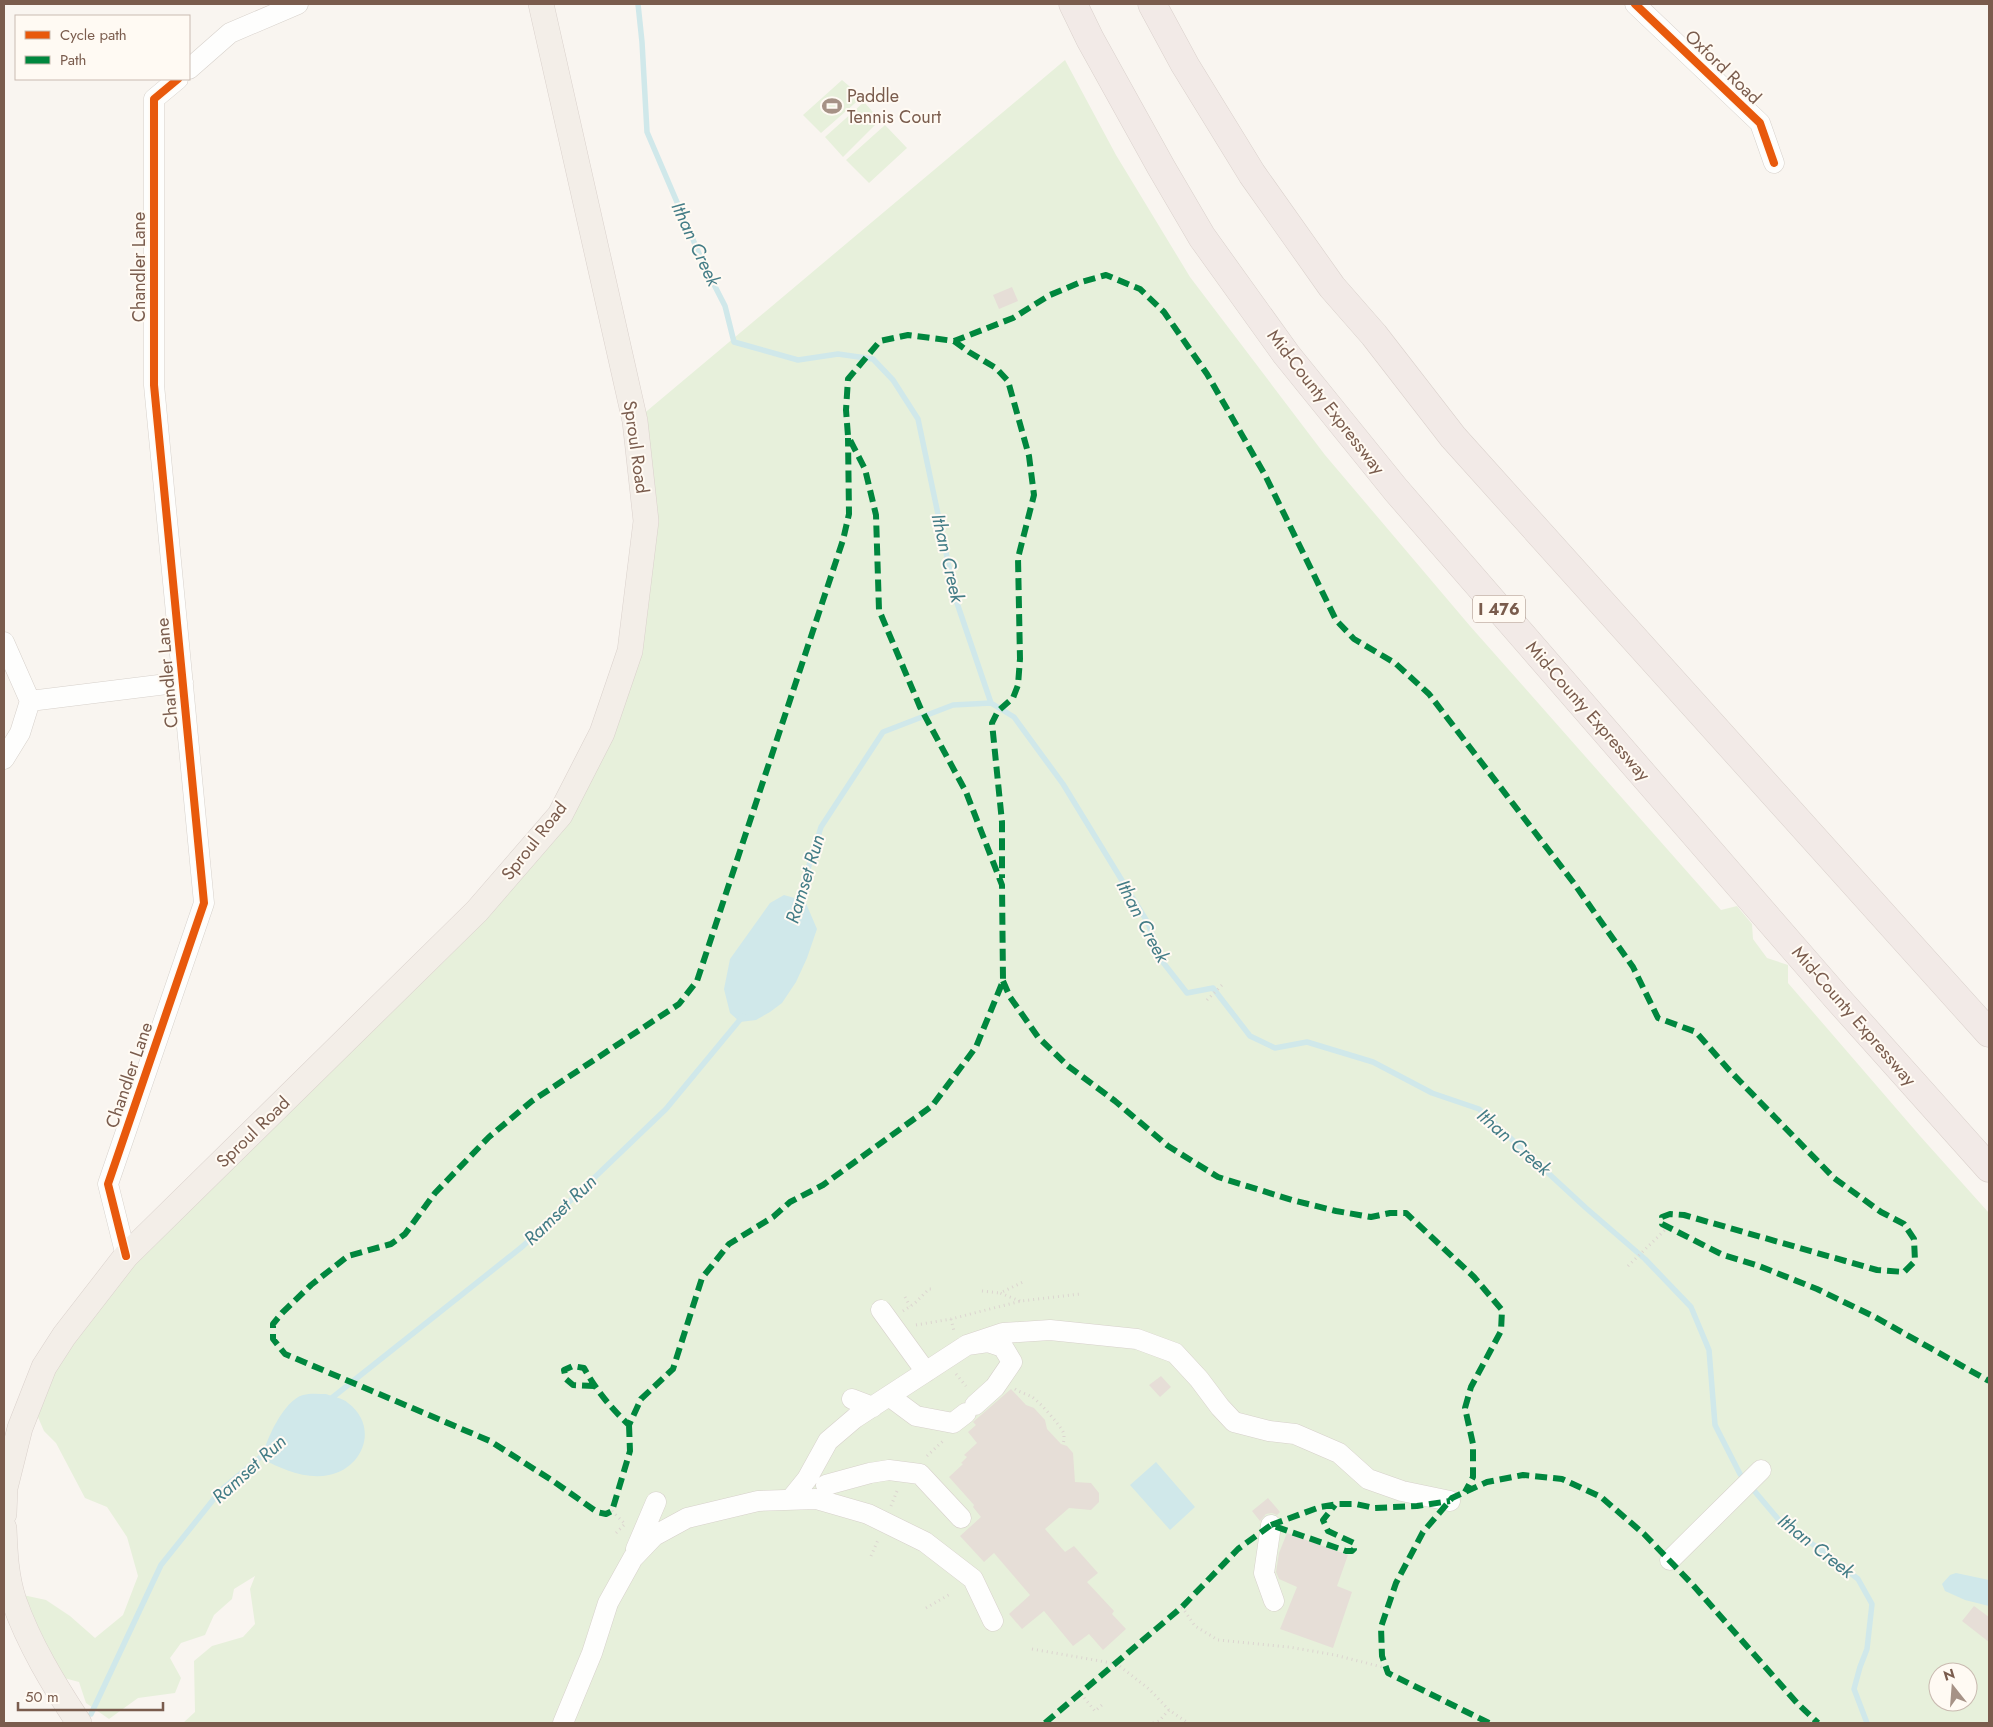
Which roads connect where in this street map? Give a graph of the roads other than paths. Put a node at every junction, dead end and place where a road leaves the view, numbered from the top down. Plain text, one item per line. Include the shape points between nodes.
1 (298, 4) edge
2 (541, 4) edge
3 (1073, 4) edge
4 (1152, 4) edge
5 (1635, 4) edge
6 (190, 68) edge
7 (177, 80) edge
8 (1774, 164) dead end
9 (4, 642) edge
10 (183, 682) junction
11 (30, 700) junction
12 (4, 759) edge
13 (1989, 1033) edge
14 (1989, 1168) edge
15 (126, 1256) junction
16 (881, 1310) dead end
17 (967, 1345) junction
18 (926, 1372) junction
19 (852, 1399) dead end
20 (881, 1402) junction
21 (1759, 1472) dead end
22 (807, 1479) junction
23 (821, 1492) junction
24 (790, 1500) junction
25 (656, 1502) dead end
26 (1450, 1502) dead end
27 (4, 1514) edge
28 (962, 1518) dead end
29 (1271, 1525) dead end
30 (4, 1528) edge
31 (633, 1558) junction
32 (1670, 1560) dead end
33 (1274, 1601) dead end
34 (993, 1621) dead end
35 (79, 1723) edge
36 (563, 1723) edge

1 - 6 street via 230,34
2 - 15 main road, Sproul Road via 635,421 646,521 630,651 602,733 560,815 477,912
3 - 14 highway, Mid-County Expressway / I 476 via 1202,237 1292,361 1396,490
4 - 13 highway via 1252,174 1332,287 1374,334 1453,437
5 - 8 street, Oxford Road via 1760,123
7 - 10 street, Chandler Lane via 154,99 154,379
9 - 11 street
10 - 11 street
10 - 15 street, Chandler Lane via 204,903 108,1184
11 - 12 street via 20,734
15 - 27 main road, Sproul Road via 44,1367 12,1453
16 - 18 street
17 - 18 street
17 - 20 street via 988,1342 1003,1347 1012,1362 995,1387 953,1424 916,1416
17 - 26 street via 1002,1332 1050,1330 1137,1339 1175,1353 1234,1422 1295,1434 1339,1453 1368,1479
18 - 20 street
19 - 20 street
20 - 22 street via 828,1442
21 - 32 street
22 - 23 street via 821,1478
22 - 24 street
23 - 24 street
23 - 28 street via 870,1473 889,1470 920,1474
23 - 34 street via 926,1542 973,1578
24 - 31 street via 758,1500 687,1518 654,1536
25 - 31 street
29 - 33 street via 1264,1573
30 - 35 main road via 6,1562 14,1600 51,1678
31 - 36 street via 608,1603 592,1653

